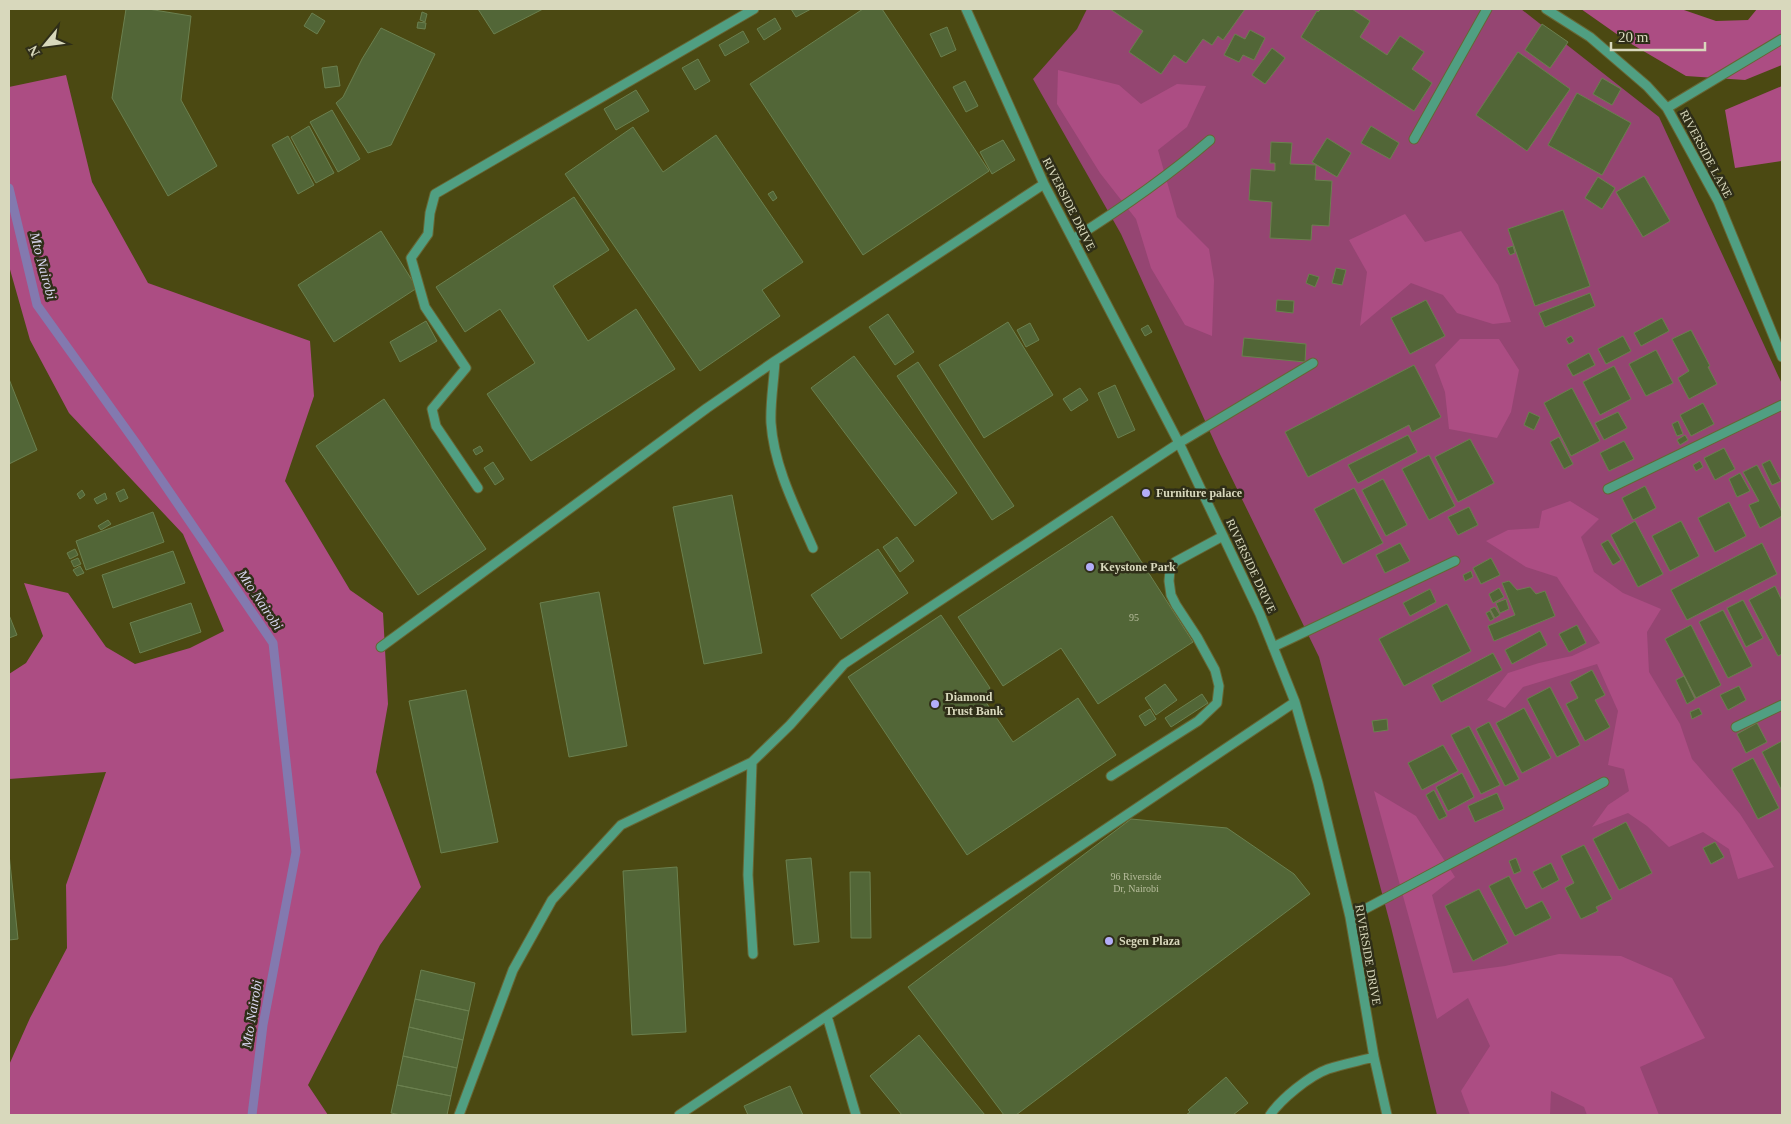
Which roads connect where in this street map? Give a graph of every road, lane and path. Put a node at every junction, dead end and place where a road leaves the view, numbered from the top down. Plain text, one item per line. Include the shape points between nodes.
1 (754, 9) edge
2 (966, 9) edge
3 (1487, 9) edge
4 (1546, 9) edge
5 (1782, 39) edge
6 (1667, 108) junction
7 (1414, 139) dead end
8 (1210, 140) dead end
9 (1044, 184) junction
10 (1073, 239) junction
11 (1782, 357) edge
12 (775, 361) junction
13 (1313, 363) dead end
14 (1782, 405) edge
15 (1179, 443) junction
16 (478, 488) dead end
17 (1608, 489) dead end
18 (1223, 536) junction
19 (813, 548) dead end
20 (1455, 561) dead end
21 (380, 647) dead end
22 (1273, 647) junction
23 (1295, 702) junction
24 (1782, 705) edge
25 (1736, 727) dead end
26 (752, 762) junction
27 (1111, 776) dead end
28 (1604, 782) dead end
29 (1350, 918) junction
30 (753, 954) dead end
31 (827, 1016) junction
32 (1374, 1057) junction
33 (695, 1111) edge
34 (459, 1115) edge
35 (679, 1115) edge
36 (856, 1115) edge
37 (1270, 1115) edge
38 (1387, 1115) edge

1 - 16 street via 435,194 428,234 412,258 425,308 466,368 432,409 436,426
2 - 9 street, RIVERSIDE DRIVE
3 - 7 street
4 - 6 street, RIVERSIDE LANE via 1590,37 1647,86
5 - 6 street
6 - 11 street, RIVERSIDE LANE via 1718,201
8 - 10 street via 1174,171
9 - 10 street, RIVERSIDE DRIVE
9 - 12 street
10 - 15 street, RIVERSIDE DRIVE
12 - 19 street via 771,423 776,449 786,486
12 - 21 street
13 - 15 street
14 - 17 street
15 - 18 street, RIVERSIDE DRIVE
15 - 26 street via 844,664
18 - 22 street, RIVERSIDE DRIVE
18 - 27 street via 1175,562 1169,581 1171,595 1215,670 1219,686 1217,703 1198,721
20 - 22 street
22 - 23 street, RIVERSIDE DRIVE
23 - 29 street, RIVERSIDE DRIVE
23 - 31 street
24 - 25 street
26 - 30 street via 748,875
26 - 34 street via 621,825 552,900 512,970
28 - 29 street
29 - 32 street, RIVERSIDE DRIVE
31 - 33 street
31 - 36 street
32 - 37 street via 1326,1070 1302,1084
32 - 38 street, RIVERSIDE DRIVE
33 - 35 street

